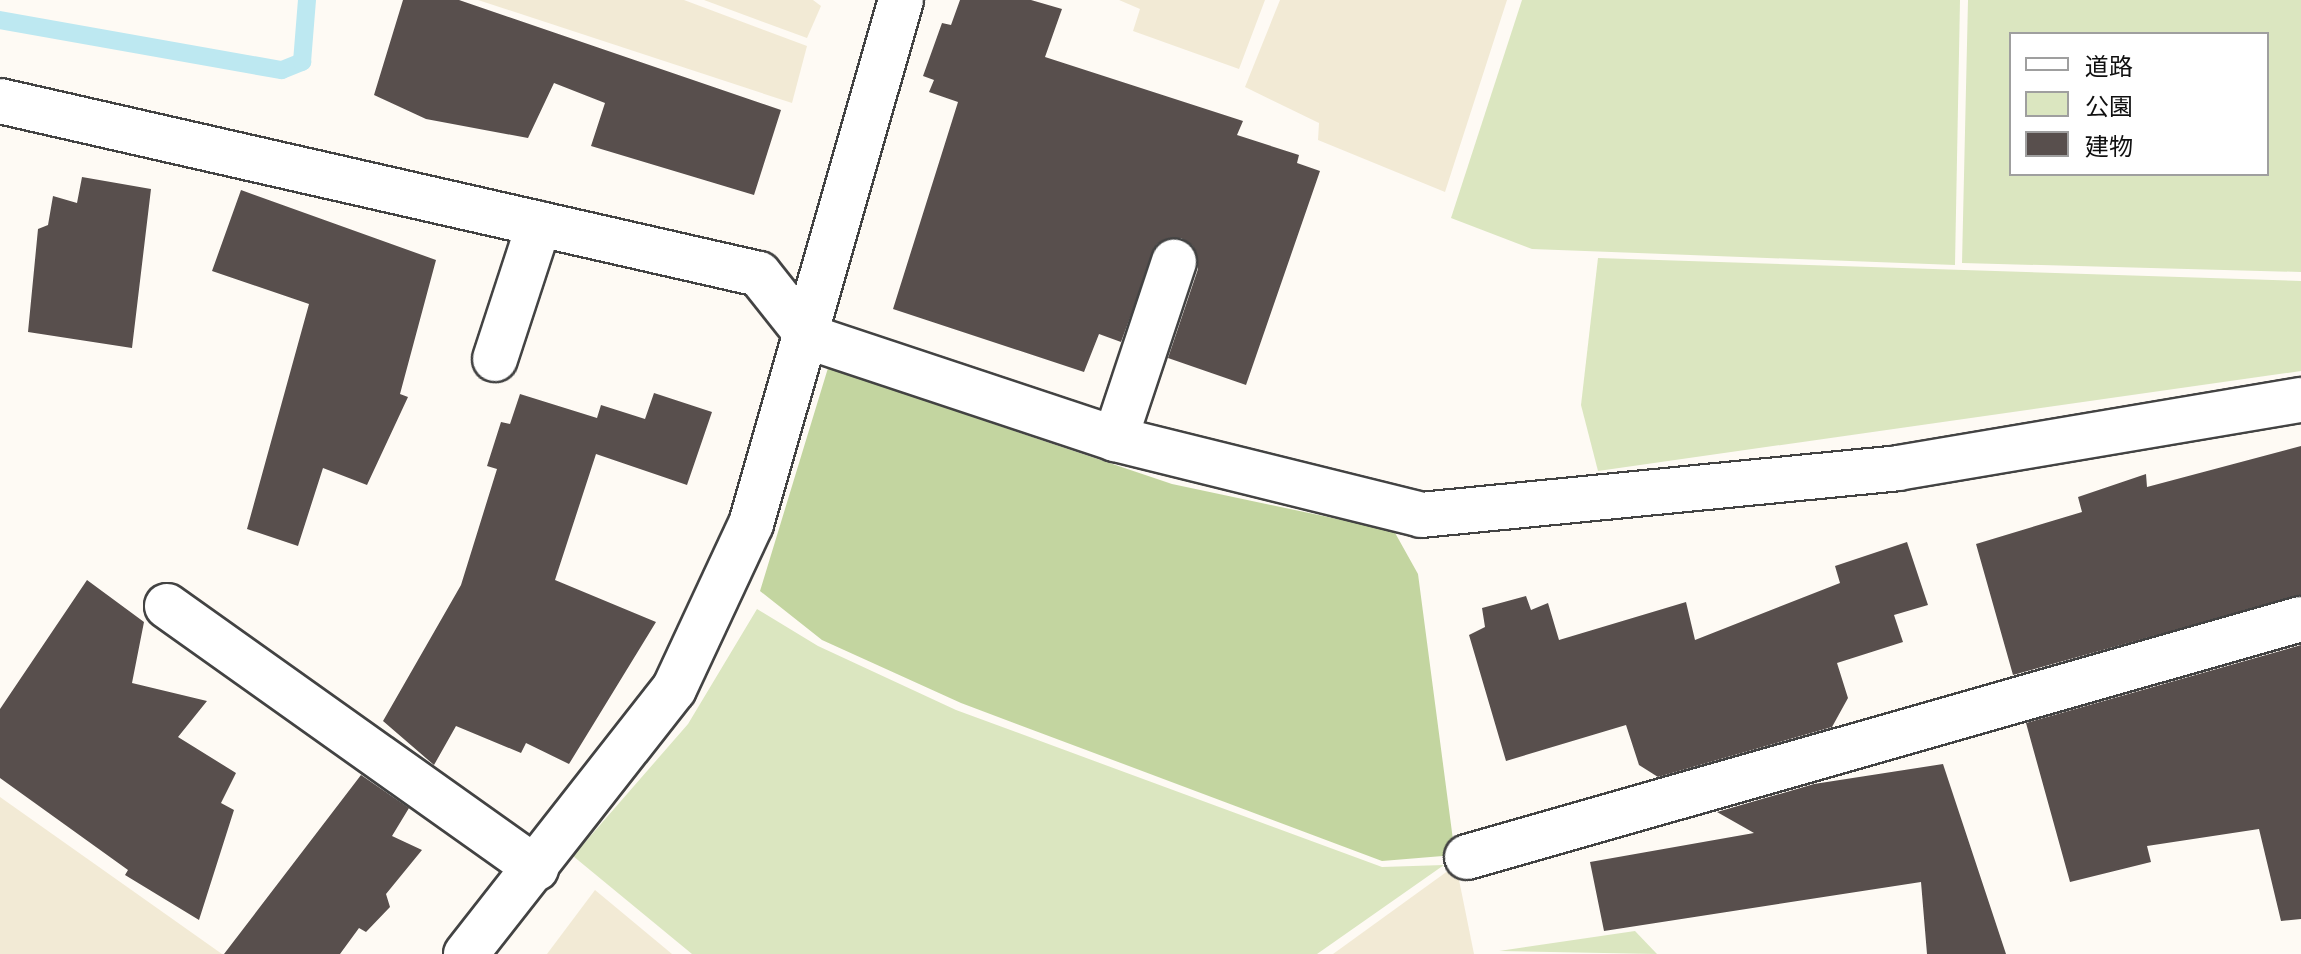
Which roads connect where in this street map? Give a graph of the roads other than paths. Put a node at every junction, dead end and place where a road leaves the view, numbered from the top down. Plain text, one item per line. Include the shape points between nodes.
1 (901, 0) edge
2 (0, 101) edge
3 (539, 224) junction
4 (1174, 262) dead end
5 (809, 337) junction
6 (495, 359) dead end
7 (2301, 400) edge
8 (1115, 439) junction
9 (167, 606) dead end
10 (2301, 619) edge
11 (1467, 857) dead end
12 (536, 868) junction
13 (466, 954) edge

1 - 5 street
2 - 3 street
3 - 5 street via 759,274
3 - 6 street
4 - 8 street
5 - 8 street
5 - 12 street via 751,524 674,689
7 - 8 street via 1898,468 1421,515
9 - 12 street
10 - 11 street
12 - 13 street

